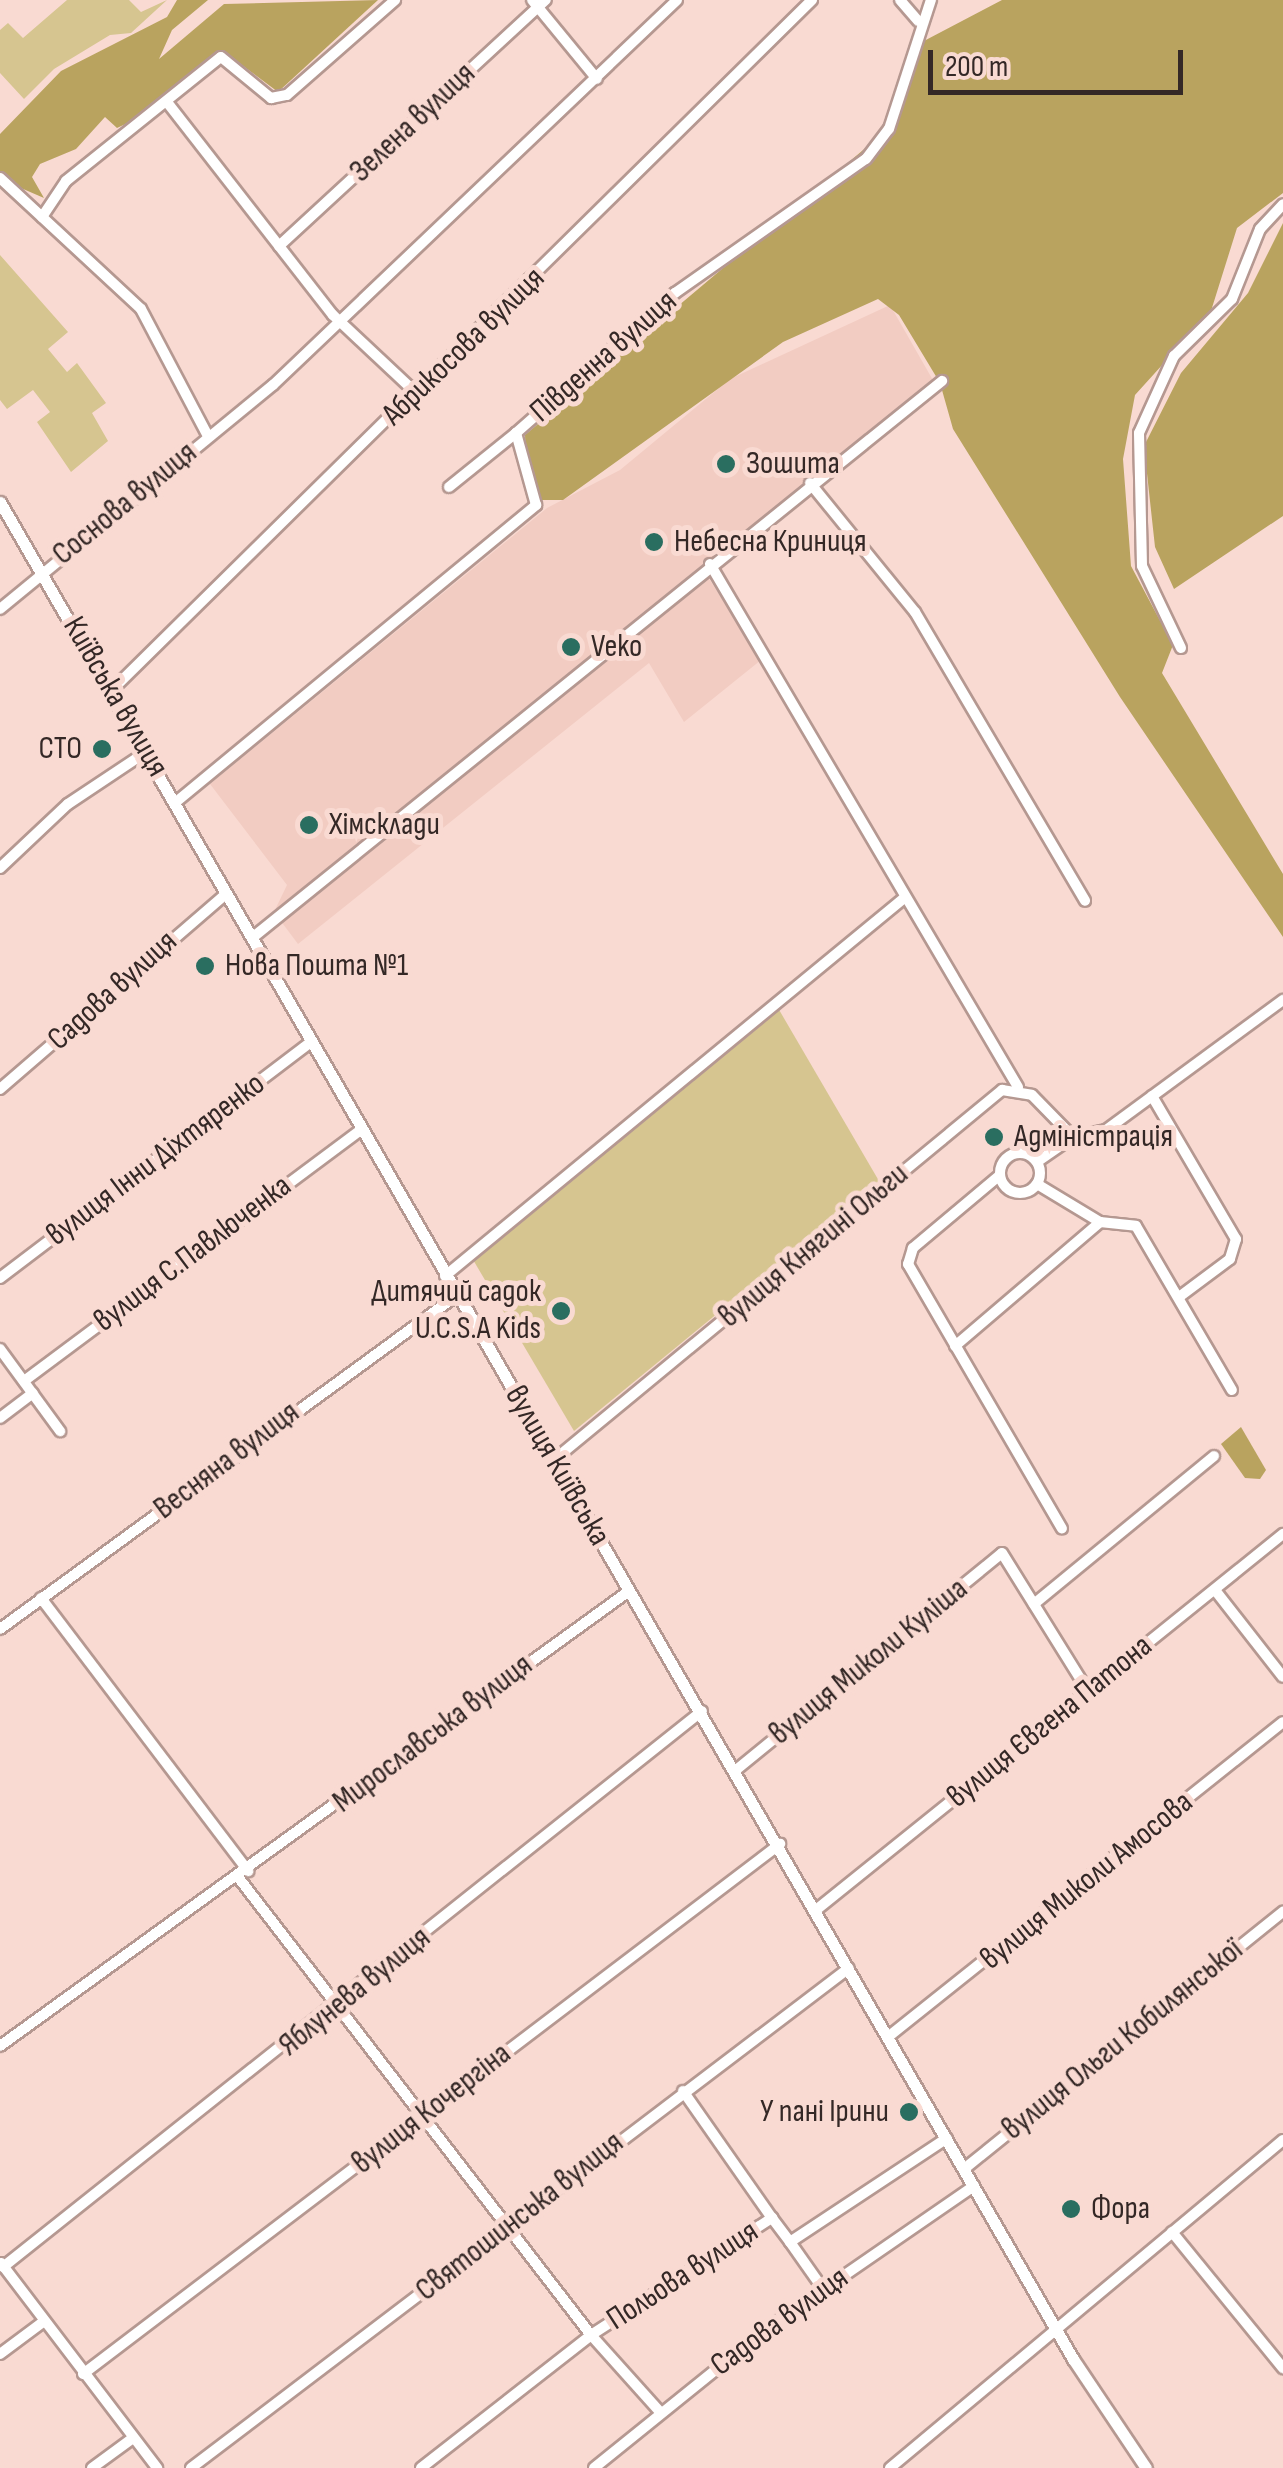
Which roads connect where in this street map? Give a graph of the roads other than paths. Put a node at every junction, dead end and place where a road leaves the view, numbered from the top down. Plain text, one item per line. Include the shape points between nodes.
1 (394, 0) edge
2 (677, 0) edge
3 (812, 0) edge
4 (900, 0) edge
5 (931, 0) edge
6 (539, 2) edge
7 (918, 21) junction
8 (596, 79) junction
9 (166, 102) junction
10 (0, 178) edge
11 (1283, 204) edge
12 (42, 217) junction
13 (279, 246) junction
14 (341, 320) junction
15 (942, 381) dead end
16 (416, 393) junction
17 (516, 433) junction
18 (208, 436) junction
19 (810, 482) junction
20 (449, 487) dead end
21 (0, 502) edge
22 (710, 564) junction
23 (42, 571) junction
24 (0, 609) edge
25 (1181, 648) dead end
26 (112, 690) junction
27 (146, 752) junction
28 (176, 802) junction
29 (0, 868) edge
30 (226, 894) junction
31 (904, 898) junction
32 (1084, 900) dead end
33 (252, 938) junction
34 (1283, 1000) edge
35 (312, 1041) junction
36 (1018, 1087) junction
37 (0, 1090) edge
38 (1152, 1096) junction
39 (362, 1129) junction
40 (1074, 1136) junction
41 (1037, 1162) junction
42 (1000, 1175) junction
43 (1037, 1184) junction
44 (1100, 1222) junction
45 (445, 1276) junction
46 (0, 1278) edge
47 (456, 1296) junction
48 (1179, 1297) junction
49 (955, 1346) junction
50 (0, 1348) edge
51 (5, 1365) edge
52 (24, 1381) junction
53 (1232, 1390) dead end
54 (33, 1393) junction
55 (0, 1418) edge
56 (60, 1431) dead end
57 (1214, 1456) dead end
58 (554, 1459) junction
59 (1062, 1529) dead end
60 (1283, 1534) edge
61 (1215, 1590) junction
62 (628, 1591) junction
63 (41, 1598) junction
64 (1034, 1604) junction
65 (0, 1629) edge
66 (1283, 1677) edge
67 (1088, 1691) junction
68 (702, 1711) junction
69 (1283, 1722) edge
70 (736, 1770) junction
71 (780, 1844) junction
72 (243, 1874) junction
73 (816, 1910) junction
74 (1283, 1912) edge
75 (849, 1968) junction
76 (336, 2008) junction
77 (888, 2037) junction
78 (0, 2046) edge
79 (683, 2091) junction
80 (423, 2116) junction
81 (947, 2138) junction
82 (1283, 2140) edge
83 (964, 2169) junction
84 (974, 2186) junction
85 (772, 2218) junction
86 (506, 2226) junction
87 (1172, 2232) junction
88 (790, 2242) junction
89 (2, 2264) edge
90 (823, 2289) junction
91 (44, 2322) junction
92 (1055, 2328) junction
93 (591, 2336) junction
94 (0, 2354) edge
95 (1283, 2368) edge
96 (83, 2374) junction
97 (660, 2412) junction
98 (133, 2438) junction
99 (1142, 2463) edge
100 (92, 2468) edge
101 (157, 2468) edge
102 (191, 2468) edge
103 (421, 2468) edge
104 (594, 2468) edge
105 (890, 2468) edge
106 (1128, 2468) edge

1 - 9 street via 286,95 271,98 220,56
2 - 8 street, Соснова вулиця
3 - 16 street, Абрикосова вулиця
4 - 7 street
5 - 7 street
6 - 8 street
6 - 13 street, Зелена вулиця
7 - 17 street, Південна вулиця via 888,129 866,159 674,293
8 - 14 street, Соснова вулиця
9 - 12 street via 66,181
9 - 13 street
10 - 12 street, Соснова вулиця
11 - 25 street via 1260,229 1232,299 1174,356 1139,433 1142,566
12 - 18 street, Соснова вулиця via 142,309
13 - 14 street
14 - 16 street
14 - 18 street, Соснова вулиця
15 - 19 street
16 - 26 street, Абрикосова вулиця
17 - 20 street
17 - 28 street, Південна вулиця via 536,504
18 - 23 street, Соснова вулиця
19 - 22 street
19 - 32 street via 915,612
21 - 23 street, Київська вулиця
22 - 31 street
22 - 33 street
23 - 24 street, Соснова вулиця
23 - 26 street, Київська вулиця
26 - 27 street, Київська вулиця
27 - 28 street, Київська вулиця
27 - 29 street via 68,804
28 - 30 street, Київська вулиця
30 - 33 street, вулиця Київська
30 - 37 street, Садова вулиця
31 - 36 street
31 - 45 street
33 - 35 street, вулиця Київська
34 - 38 street
35 - 39 street, вулиця Київська
35 - 46 street, вулиця Інни Діхтяренко
36 - 40 street
36 - 58 street, вулиця Княгині Ольги via 1002,1090
38 - 40 street via 1106,1130
38 - 48 street via 1236,1239 1230,1259
39 - 45 street, вулиця Київська
39 - 52 street, вулиця С.Павлюченка
40 - 41 street
41 - 42 street via 1012,1154
41 - 43 street
42 - 43 street via 1017,1193
42 - 49 street via 908,1256
43 - 44 street
44 - 48 street via 1136,1226
44 - 49 street
45 - 47 street, вулиця Київська
47 - 58 street, вулиця Київська
47 - 63 street, Весняна вулиця
48 - 53 street
49 - 59 street
50 - 51 street
51 - 52 street
52 - 54 street
54 - 55 street
54 - 56 street
57 - 64 street
58 - 62 street, вулиця Київська
60 - 61 street, вулиця Євгена Патона
61 - 66 street
61 - 67 street, вулиця Євгена Патона
62 - 68 street, вулиця Київська
62 - 72 street, Мирославська вулиця
63 - 65 street, Весняна вулиця
63 - 72 street
64 - 67 street
64 - 70 street, вулиця Миколи Куліша via 1002,1554
67 - 73 street, вулиця Євгена Патона
68 - 70 street, вулиця Київська
68 - 76 street, Яблунева вулиця
69 - 77 street, вулиця Миколи Амосова
70 - 71 street, вулиця Київська
71 - 73 street, вулиця Київська
71 - 80 street, вулиця Кочергіна
72 - 76 street
72 - 78 street, Мирославська вулиця
73 - 75 street, вулиця Київська
74 - 83 street, вулиця Ольги Кобилянської
75 - 77 street, вулиця Київська
75 - 79 street, Святошинська вулиця
76 - 80 street
76 - 89 street, Яблунева вулиця
77 - 81 street, вулиця Київська
79 - 85 street
79 - 86 street, Святошинська вулиця
80 - 86 street
80 - 96 street, вулиця Кочергіна
81 - 83 street, вулиця Київська
81 - 88 street, Польова вулиця
82 - 87 street
83 - 84 street, вулиця Київська
84 - 90 street, Садова вулиця
84 - 92 street, вулиця Київська
85 - 88 street, Польова вулиця
85 - 93 street, Польова вулиця
86 - 93 street
86 - 102 street, Святошинська вулиця
87 - 92 street
87 - 95 street
88 - 90 street
89 - 91 street
90 - 97 street, Садова вулиця
91 - 94 street
91 - 96 street
92 - 99 street, вулиця Київська
92 - 105 street
93 - 97 street
93 - 103 street, Польова вулиця
96 - 98 street
97 - 104 street, Садова вулиця
98 - 100 street
98 - 101 street
99 - 106 street

